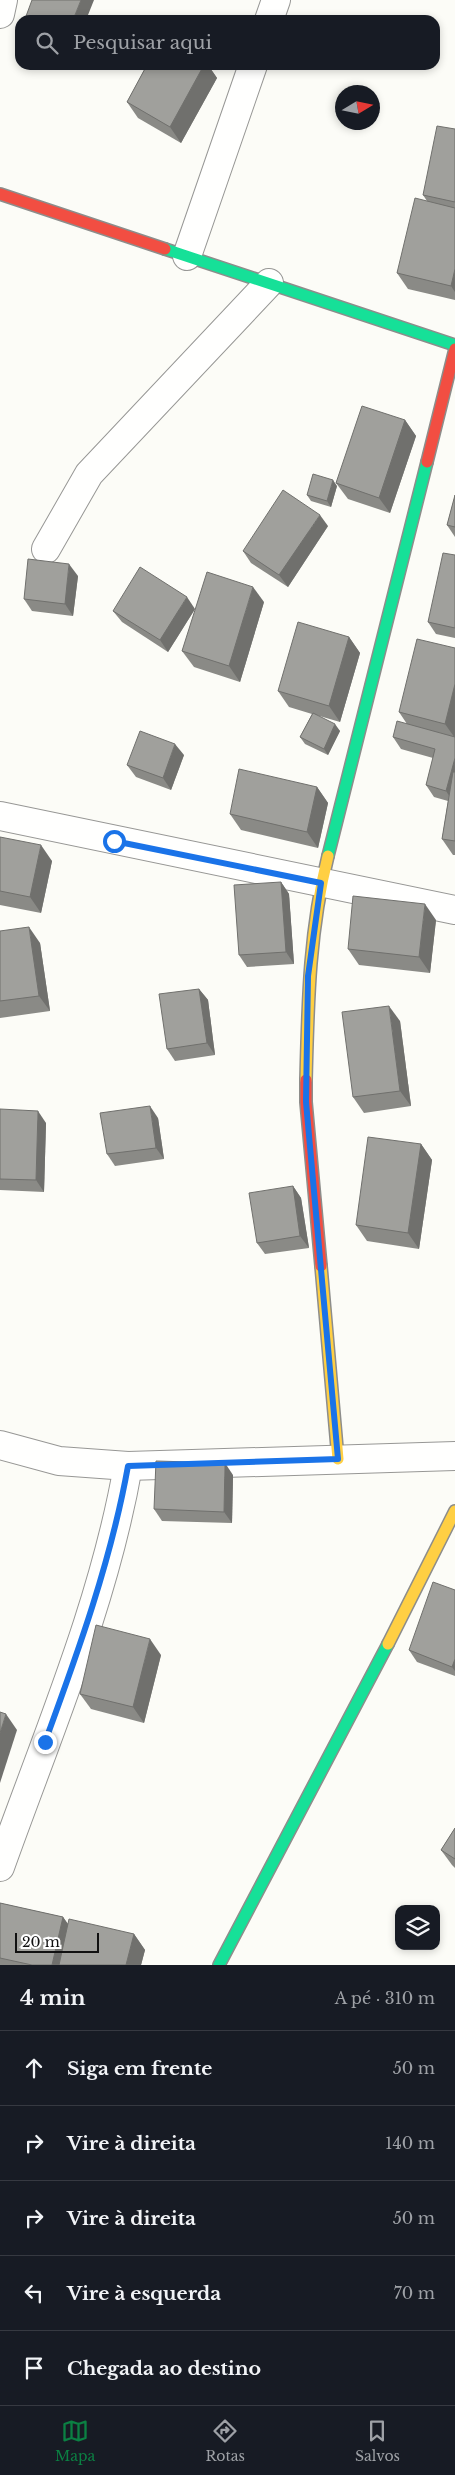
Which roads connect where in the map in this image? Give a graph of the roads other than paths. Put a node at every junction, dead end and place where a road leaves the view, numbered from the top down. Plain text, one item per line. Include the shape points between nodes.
1 (3, 0) edge
2 (276, 0) edge
3 (0, 14) edge
4 (271, 15) edge
5 (251, 70) edge
6 (0, 194) edge
7 (186, 256) junction
8 (269, 283) junction
9 (455, 345) edge
10 (455, 349) edge
11 (46, 549) dead end
12 (0, 816) edge
13 (321, 883) junction
14 (455, 910) edge
15 (0, 1446) edge
16 (455, 1456) edge
17 (338, 1459) junction
18 (128, 1466) junction
19 (455, 1511) edge
20 (0, 1867) edge
21 (219, 1965) edge

1 - 3 street
2 - 4 street
5 - 7 street
6 - 7 street
7 - 8 street
8 - 9 street
8 - 11 street via 89,474
10 - 13 street
12 - 13 street
13 - 14 street
13 - 17 street via 308,976 306,1102
15 - 18 street via 59,1461
16 - 17 street
17 - 18 street
18 - 20 street via 119,1517 94,1606
19 - 21 street

